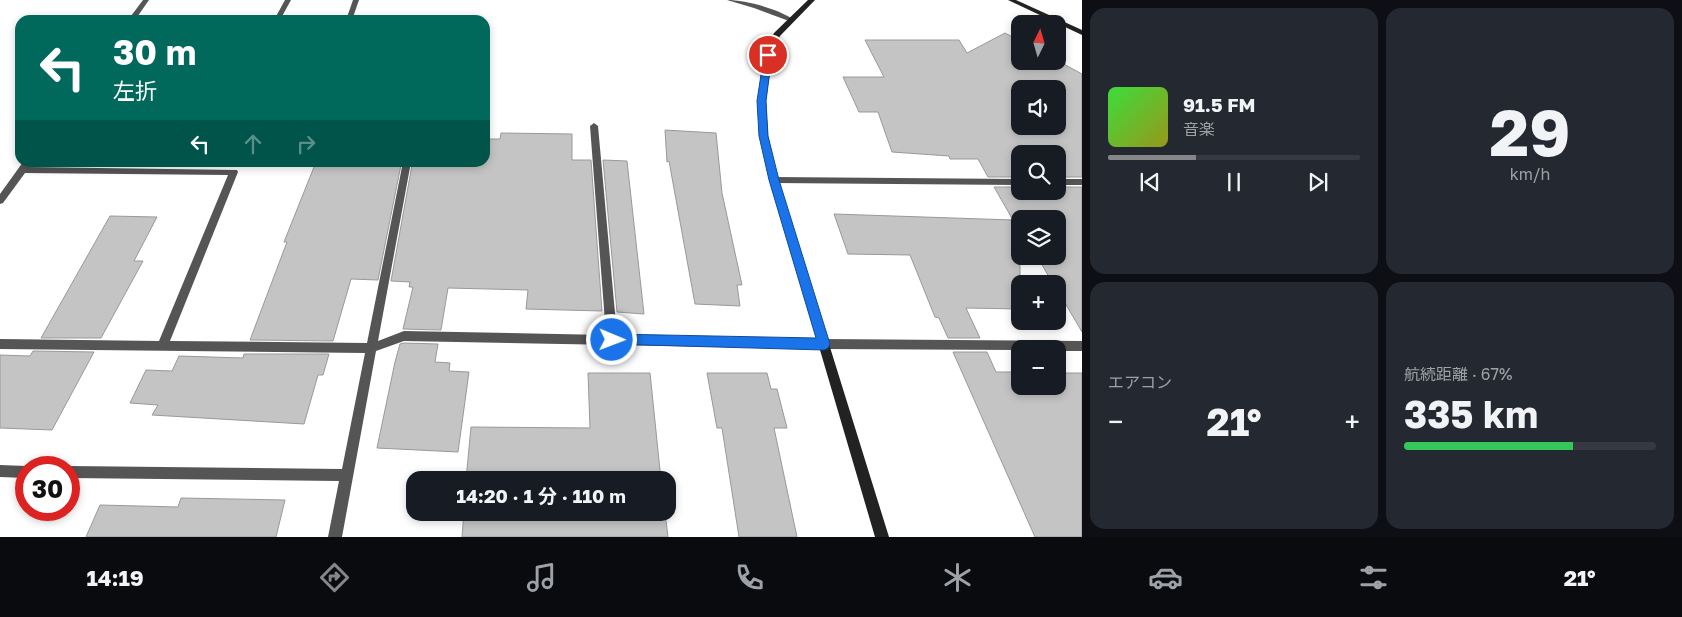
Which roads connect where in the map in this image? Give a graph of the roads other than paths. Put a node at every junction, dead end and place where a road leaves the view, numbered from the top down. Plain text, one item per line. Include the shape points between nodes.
1 (146, 0) edge
2 (288, 0) edge
3 (356, 0) edge
4 (730, 0) edge
5 (812, 0) edge
6 (1010, 0) edge
7 (135, 15) edge
8 (280, 15) edge
9 (352, 15) edge
10 (791, 20) junction
11 (1082, 34) edge
12 (594, 126) dead end
13 (25, 167) edge
14 (61, 167) edge
15 (406, 167) edge
16 (774, 180) junction
17 (1011, 182) edge
18 (1066, 182) edge
19 (1082, 182) edge
20 (0, 201) edge
21 (612, 340) junction
22 (0, 344) edge
23 (824, 344) junction
24 (162, 346) junction
25 (1082, 346) edge
26 (371, 348) junction
27 (0, 471) edge
28 (15, 472) edge
29 (80, 472) edge
30 (347, 475) junction
31 (335, 537) edge
32 (882, 537) edge

1 - 7 street
2 - 8 street
3 - 9 street
4 - 10 street
5 - 10 street
6 - 11 street
10 - 16 street via 777,36 768,55 763,91 764,136
12 - 21 street
13 - 20 street
14 - 24 street via 234,172
15 - 26 street
16 - 17 street
16 - 23 street
18 - 19 street
21 - 23 street
21 - 26 street via 404,336
22 - 24 street
23 - 25 street
23 - 32 street
24 - 26 street
26 - 30 street
27 - 28 street
29 - 30 street
30 - 31 street

